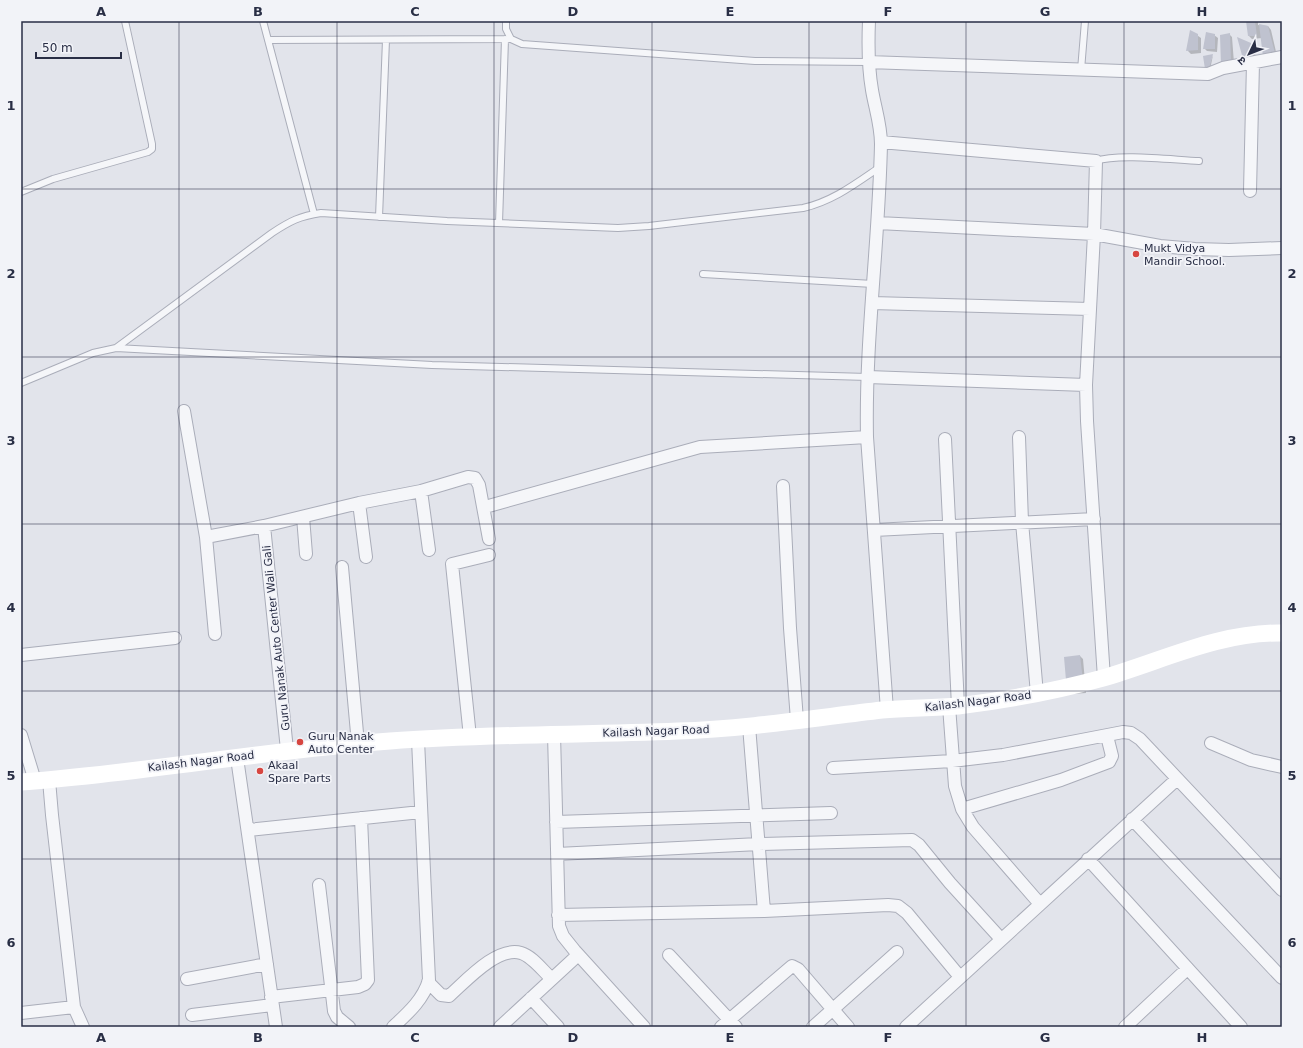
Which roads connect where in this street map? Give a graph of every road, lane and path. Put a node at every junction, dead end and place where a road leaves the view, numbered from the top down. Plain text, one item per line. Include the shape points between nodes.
1 (125, 21) edge
2 (264, 21) edge
3 (506, 21) edge
4 (869, 21) edge
5 (1085, 21) edge
6 (508, 39) junction
7 (268, 40) junction
8 (386, 40) junction
9 (1282, 57) edge
10 (868, 62) junction
11 (1253, 63) junction
12 (1081, 70) junction
13 (881, 142) junction
14 (1096, 161) junction
15 (1199, 161) dead end
16 (880, 167) junction
17 (1250, 191) dead end
18 (21, 192) edge
19 (314, 214) junction
20 (379, 217) junction
21 (499, 223) junction
22 (878, 223) junction
23 (1094, 234) junction
24 (1282, 248) edge
25 (703, 274) dead end
26 (874, 284) junction
27 (872, 303) junction
28 (1090, 309) junction
29 (116, 348) junction
30 (868, 377) junction
31 (21, 383) edge
32 (1086, 385) junction
33 (184, 411) dead end
34 (867, 437) junction
35 (1019, 437) dead end
36 (945, 440) dead end
37 (783, 486) dead end
38 (421, 491) junction
39 (359, 503) junction
40 (485, 507) junction
41 (303, 517) junction
42 (1094, 519) junction
43 (1022, 522) junction
44 (264, 526) junction
45 (949, 526) junction
46 (874, 530) junction
47 (206, 537) junction
48 (489, 539) dead end
49 (429, 550) dead end
50 (306, 554) dead end
51 (489, 555) dead end
52 (366, 557) dead end
53 (342, 567) dead end
54 (1282, 633) edge
55 (215, 634) dead end
56 (175, 638) dead end
57 (21, 656) edge
58 (1104, 678) junction
59 (1037, 694) junction
60 (954, 706) junction
61 (887, 710) junction
62 (797, 720) junction
63 (749, 726) junction
64 (554, 734) junction
65 (21, 735) edge
66 (1107, 736) junction
67 (470, 737) junction
68 (418, 740) junction
69 (1210, 743) dead end
70 (358, 744) junction
71 (287, 750) junction
72 (237, 758) junction
73 (952, 761) junction
74 (1282, 767) edge
75 (833, 768) dead end
76 (1177, 779) junction
77 (35, 781) edge
78 (962, 809) junction
79 (421, 812) junction
80 (831, 813) dead end
81 (756, 815) junction
82 (361, 818) junction
83 (1132, 819) junction
84 (556, 822) junction
85 (248, 830) junction
86 (758, 844) junction
87 (557, 854) junction
88 (1088, 859) junction
89 (319, 885) dead end
90 (1282, 890) edge
91 (1040, 904) junction
92 (764, 911) junction
93 (558, 915) junction
94 (1001, 939) junction
95 (897, 952) dead end
96 (578, 954) junction
97 (669, 955) dead end
98 (267, 964) junction
99 (1188, 968) junction
100 (960, 977) junction
101 (187, 978) dead end
102 (1282, 978) edge
103 (552, 979) junction
104 (428, 982) junction
105 (331, 989) junction
106 (531, 998) junction
107 (272, 1001) junction
108 (74, 1007) junction
109 (832, 1009) junction
110 (21, 1013) edge
111 (192, 1015) dead end
112 (729, 1024) edge
113 (83, 1027) edge
114 (276, 1027) edge
115 (349, 1027) edge
116 (393, 1027) edge
117 (500, 1027) edge
118 (558, 1027) edge
119 (644, 1027) edge
120 (813, 1027) edge
121 (848, 1027) edge
122 (906, 1027) edge
123 (1125, 1027) edge
124 (1241, 1027) edge

1 - 18 lane via 152,149 53,179
2 - 7 lane
3 - 6 lane
4 - 10 street
5 - 12 lane
6 - 8 lane
6 - 10 lane via 522,44 755,61
6 - 21 lane
7 - 8 lane
7 - 19 lane
8 - 20 lane
9 - 11 street
10 - 12 street
10 - 13 street
11 - 12 street via 1223,68 1208,74
11 - 17 street
13 - 14 street
13 - 16 street
14 - 15 lane via 1124,157
14 - 23 street
16 - 21 lane via 840,195 803,208 618,228
16 - 22 street
19 - 20 lane
19 - 29 lane via 305,215 284,225
20 - 21 lane
22 - 23 street
22 - 26 street
23 - 24 street via 1160,246 1195,249
23 - 28 street
25 - 26 lane
26 - 27 street
27 - 28 street
27 - 30 street
28 - 32 street
29 - 30 lane via 432,365
29 - 31 lane via 93,353
30 - 32 street
30 - 34 street
32 - 42 street
33 - 47 street
34 - 40 street via 700,447
34 - 46 street
35 - 43 street
36 - 45 street
37 - 62 street
38 - 39 street
38 - 40 street via 468,477 475,478
38 - 49 street
39 - 41 street
39 - 52 street
40 - 48 street
41 - 44 street
41 - 50 street
42 - 43 street
42 - 58 street
43 - 45 street
43 - 59 street
44 - 47 street
44 - 71 street, Guru Nanak Auto Center Wali Gali
45 - 46 street
45 - 60 street
46 - 61 street
47 - 55 street
51 - 67 street via 452,564
53 - 70 street
54 - 58 street, Kailash Nagar Road via 1242,635 1214,642
56 - 57 street
58 - 59 street, Kailash Nagar Road
59 - 60 street, Kailash Nagar Road
60 - 61 street, Kailash Nagar Road
60 - 73 street
61 - 62 street, Kailash Nagar Road
62 - 63 street, Kailash Nagar Road
63 - 64 street, Kailash Nagar Road via 679,731
63 - 81 street
64 - 67 street, Kailash Nagar Road
64 - 84 street
65 - 77 street
66 - 73 street via 1003,755
66 - 76 street via 1131,733 1140,739
66 - 78 street via 1112,756 1110,762 1061,780
67 - 68 street, Kailash Nagar Road
68 - 70 street, Kailash Nagar Road
68 - 79 street
69 - 74 street via 1252,760
70 - 71 street, Kailash Nagar Road
71 - 72 street, Kailash Nagar Road
72 - 77 street, Kailash Nagar Road
72 - 85 street
73 - 75 street
73 - 78 street via 955,786
76 - 83 street
76 - 90 street
77 - 108 street via 52,815
78 - 91 street via 973,826
79 - 82 street
79 - 104 street
80 - 81 street
81 - 84 street
81 - 86 street
82 - 85 street
82 - 105 street via 368,980 358,986
83 - 88 street
83 - 102 street
84 - 87 street
85 - 98 street
86 - 87 street
86 - 92 street
86 - 94 street via 912,840
87 - 93 street
88 - 91 street
88 - 99 street
89 - 105 street
91 - 94 street
92 - 93 street
92 - 100 street via 898,906
93 - 96 street via 563,936
94 - 100 street
95 - 109 street
96 - 103 street
96 - 119 street
97 - 112 street
98 - 101 street
98 - 107 street
99 - 123 street
99 - 124 street
100 - 122 street
103 - 104 street via 528,956 515,952 496,956 449,996 441,995
103 - 106 street
104 - 116 street via 426,991 419,1001
105 - 107 street
105 - 115 street via 334,1011
106 - 117 street
106 - 118 street
107 - 111 street
107 - 114 street
108 - 110 street
108 - 113 street
109 - 112 street via 798,969 792,966
109 - 120 street
109 - 121 street

